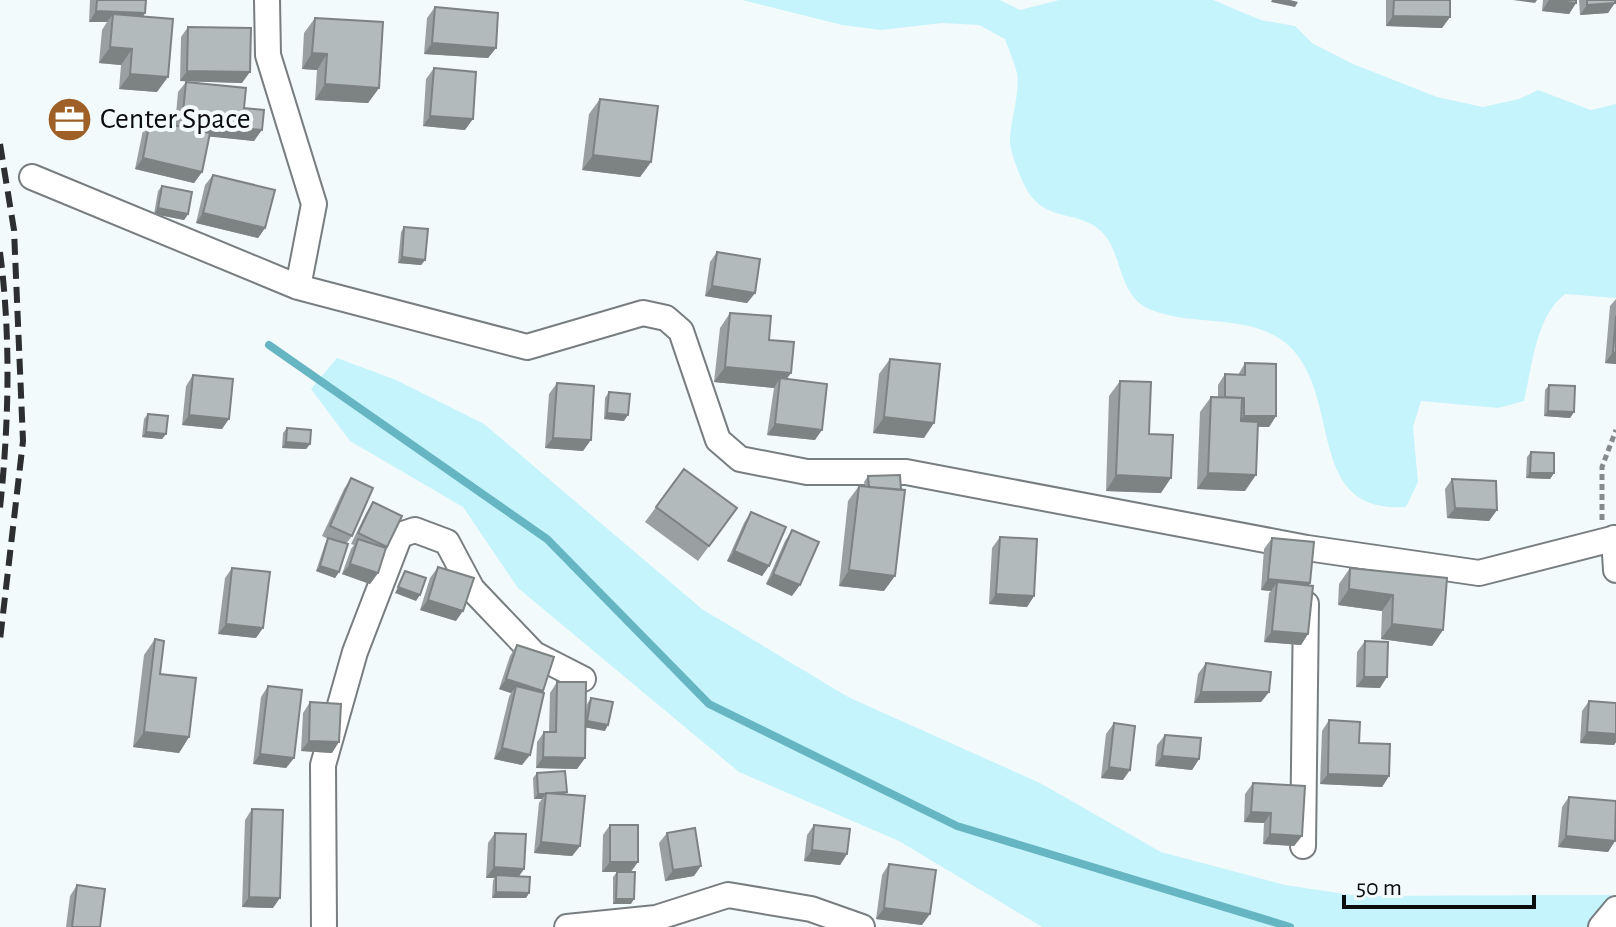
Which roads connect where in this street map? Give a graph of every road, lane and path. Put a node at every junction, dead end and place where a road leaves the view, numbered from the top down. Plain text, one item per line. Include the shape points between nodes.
1 (267, 0) edge
2 (32, 177) dead end
3 (298, 287) junction
4 (1616, 430) edge
5 (1610, 539) edge
6 (1307, 548) junction
7 (1616, 570) edge
8 (583, 679) edge
9 (1303, 846) edge
10 (1616, 909) edge
11 (324, 927) edge
12 (567, 927) edge
13 (862, 927) edge
14 (1601, 927) edge

1 - 3 street via 268,55 314,204
2 - 3 street
3 - 6 street via 527,347 643,313 666,318 681,331 718,440 740,459 807,472 906,472
4 - 5 path via 1602,467
5 - 6 street via 1479,573
5 - 7 street
6 - 9 street
8 - 11 street via 534,654 472,589 447,542 415,530 400,535 355,652 323,765
10 - 14 street
12 - 13 street via 656,918 728,895 811,909

